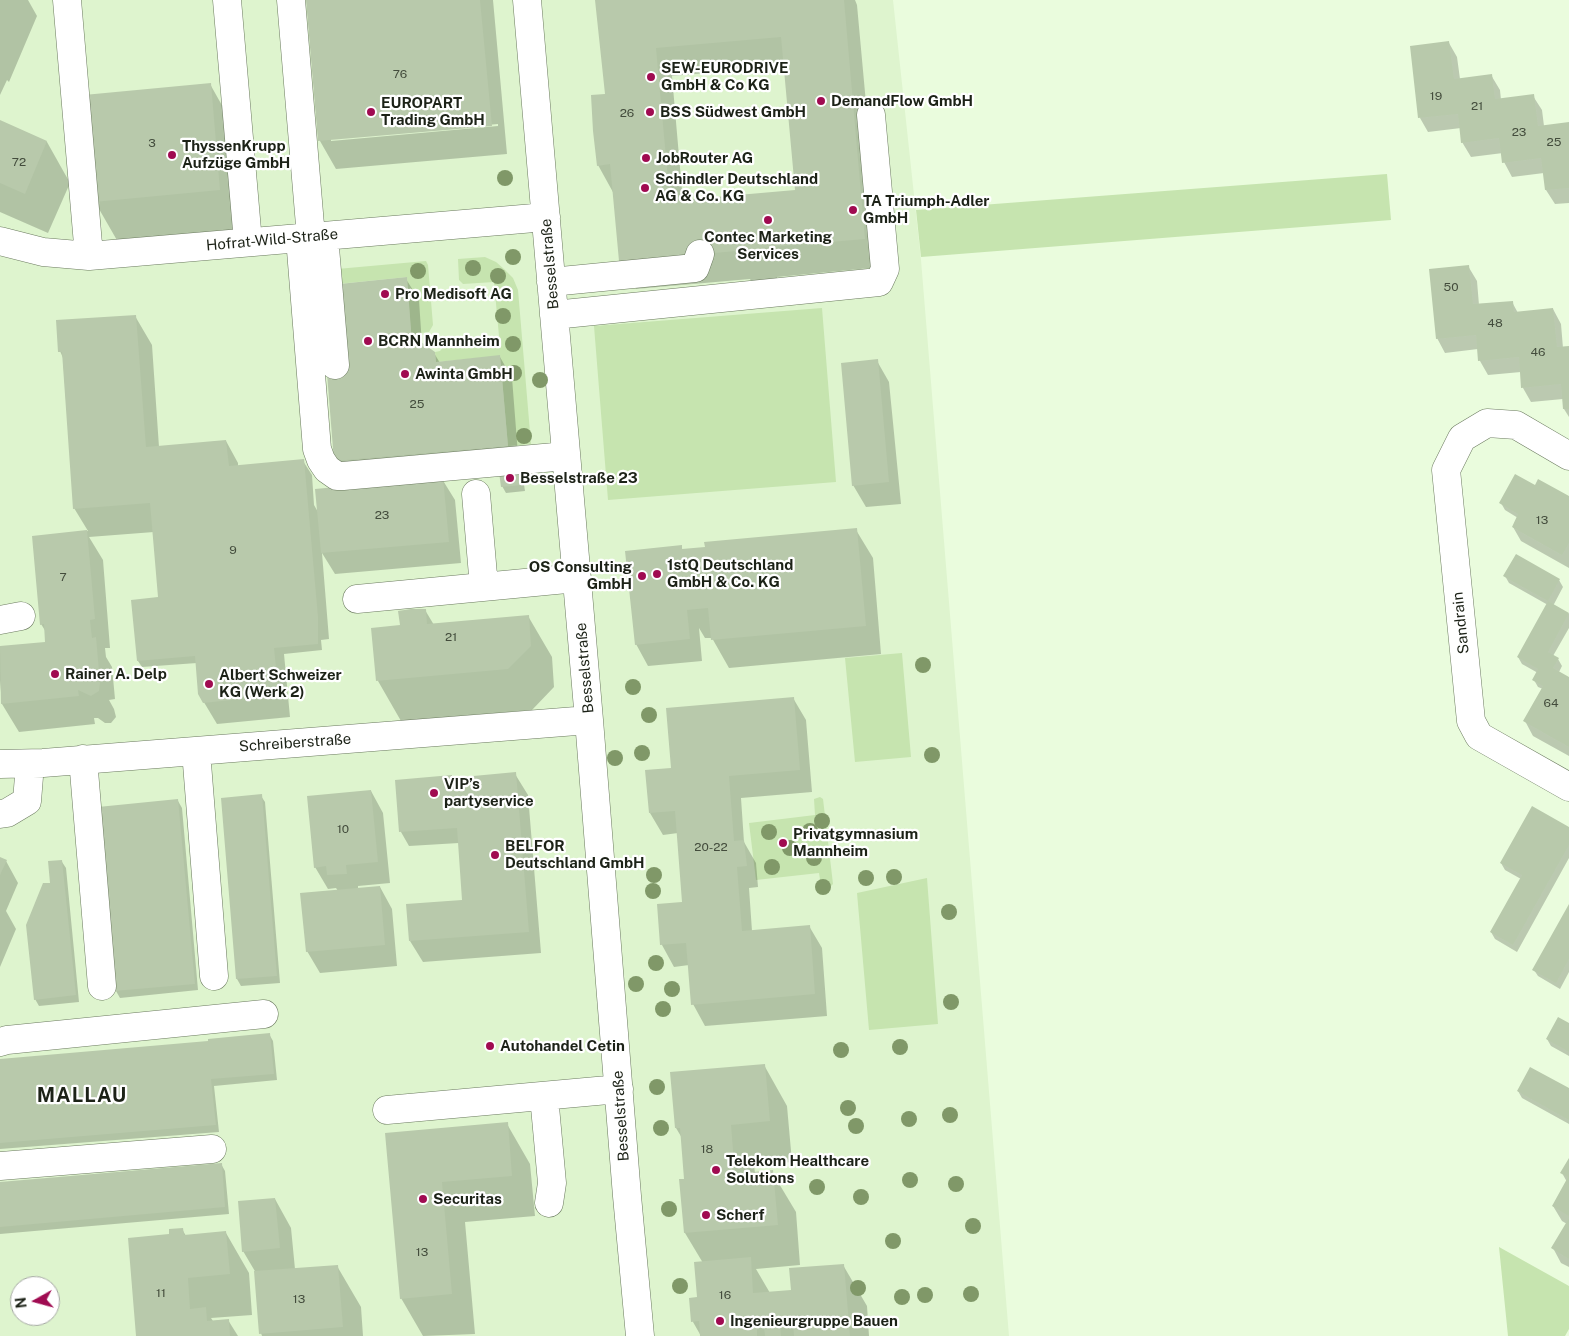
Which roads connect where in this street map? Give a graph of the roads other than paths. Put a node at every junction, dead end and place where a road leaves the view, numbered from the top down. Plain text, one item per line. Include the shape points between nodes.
1 (67, 0) edge
2 (227, 0) edge
3 (291, 0) edge
4 (527, 0) edge
5 (872, 115) dead end
6 (546, 217) junction
7 (311, 237) junction
8 (0, 241) edge
9 (248, 242) junction
10 (700, 254) dead end
11 (89, 256) junction
12 (551, 282) junction
13 (554, 315) junction
14 (335, 365) dead end
15 (566, 456) junction
16 (1569, 456) edge
17 (476, 494) dead end
18 (577, 578) junction
19 (484, 587) junction
20 (357, 599) dead end
21 (589, 720) junction
22 (196, 751) junction
23 (83, 759) junction
24 (0, 762) edge
25 (30, 764) junction
26 (1569, 787) edge
27 (0, 814) edge
28 (214, 976) dead end
29 (102, 986) dead end
30 (264, 1014) dead end
31 (0, 1042) edge
32 (619, 1089) junction
33 (544, 1096) junction
34 (387, 1110) dead end
35 (212, 1148) dead end
36 (0, 1166) edge
37 (549, 1203) dead end
38 (640, 1336) edge

1 - 11 street
2 - 9 street
3 - 7 street
4 - 6 street, Besselstraße
5 - 13 street via 884,269 879,282
6 - 7 street, Hofrat-Wild-Straße
6 - 12 street, Besselstraße
7 - 9 street, Hofrat-Wild-Straße
7 - 14 street
7 - 15 street via 317,450 327,469 343,476
8 - 11 street, Hofrat-Wild-Straße via 43,252
9 - 11 street, Hofrat-Wild-Straße
10 - 12 street via 695,268
12 - 13 street, Besselstraße
13 - 15 street, Besselstraße
15 - 18 street, Besselstraße
16 - 26 street, Sandrain via 1516,425 1487,423 1462,438 1446,470 1471,721 1479,736
17 - 19 street
18 - 19 street
18 - 21 street, Besselstraße
19 - 20 street
21 - 22 street, Schreiberstraße
21 - 32 street, Besselstraße
22 - 23 street, Schreiberstraße
22 - 28 street
23 - 25 street, Schreiberstraße
23 - 29 street
24 - 25 street, Schreiberstraße
25 - 27 street via 27,801
30 - 31 street
32 - 33 street
32 - 38 street, Besselstraße
33 - 34 street
33 - 37 street via 552,1183
35 - 36 street

